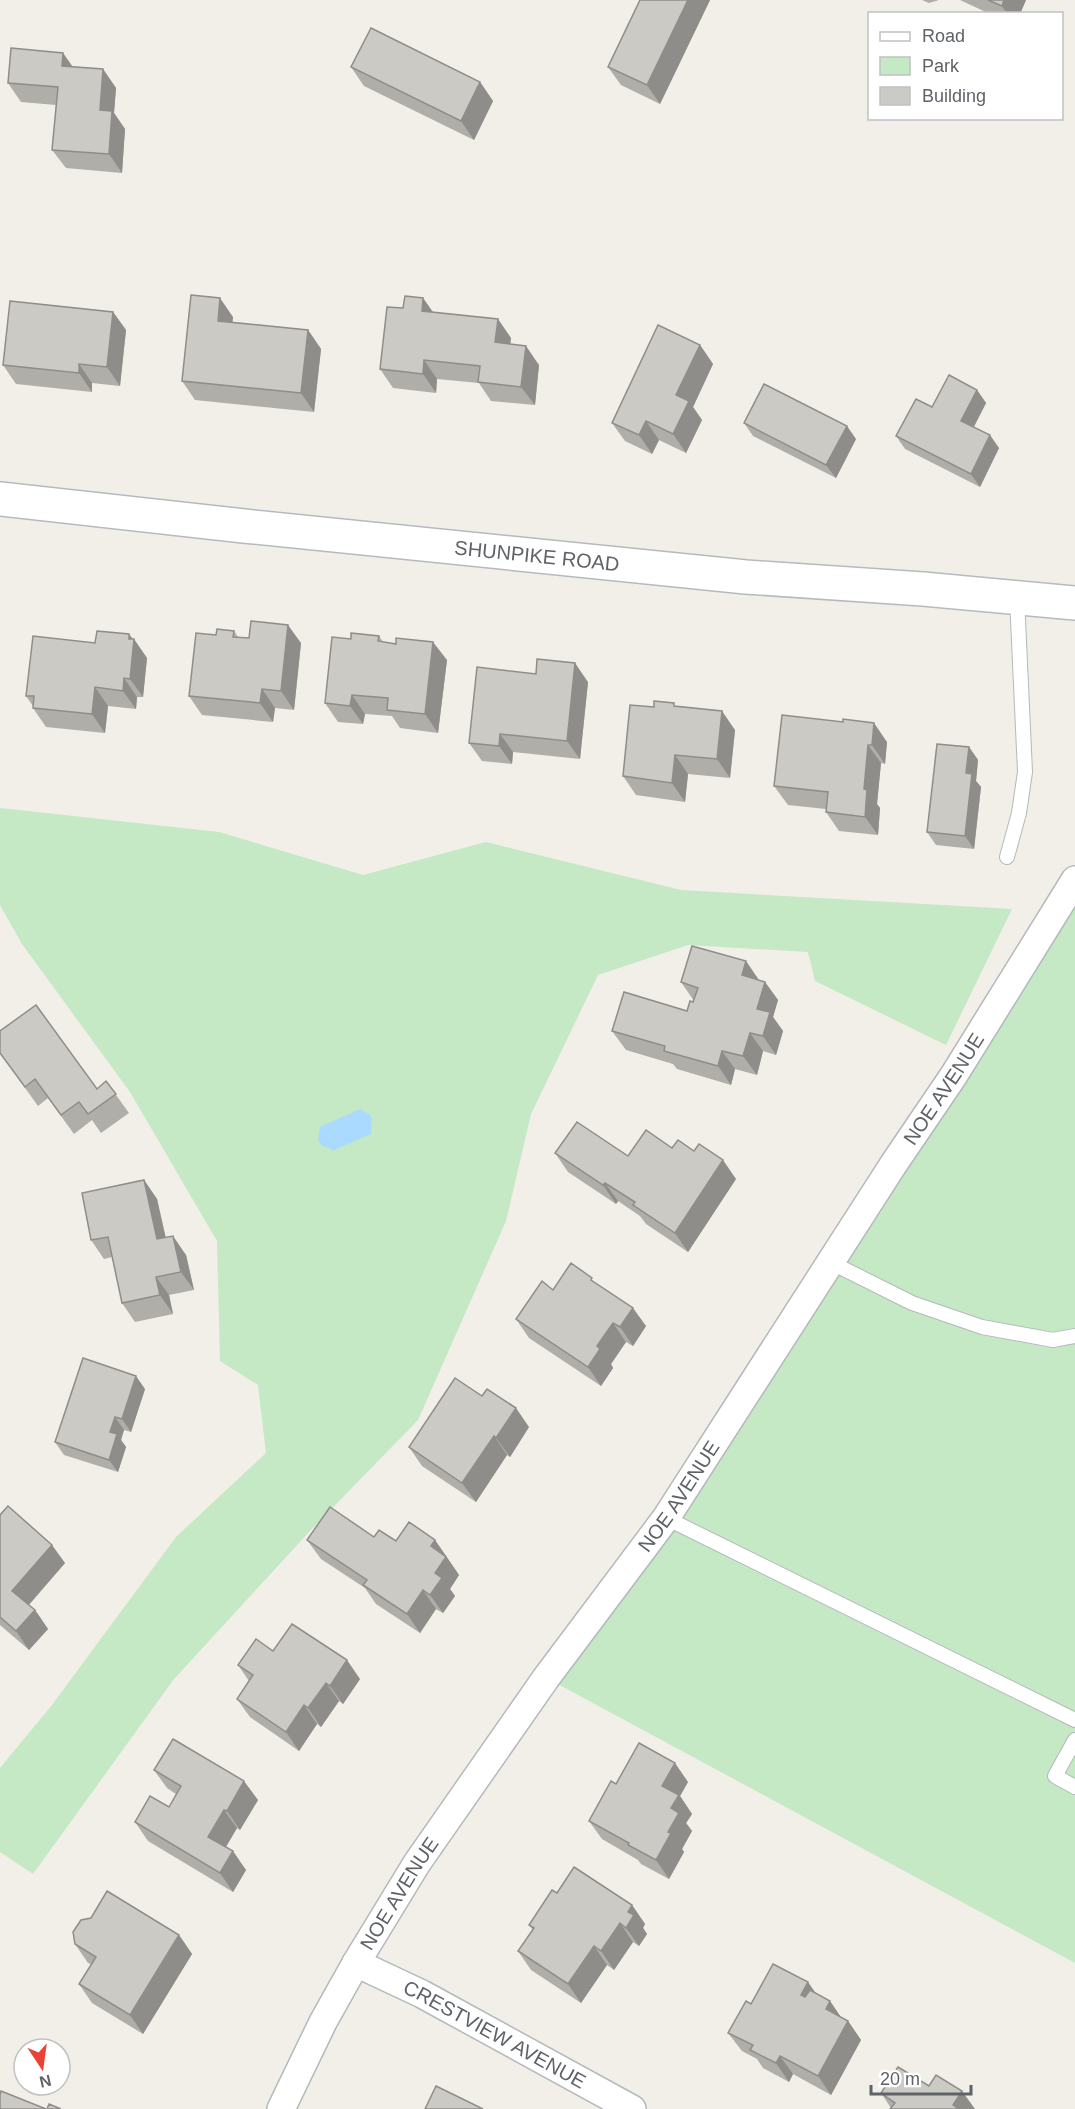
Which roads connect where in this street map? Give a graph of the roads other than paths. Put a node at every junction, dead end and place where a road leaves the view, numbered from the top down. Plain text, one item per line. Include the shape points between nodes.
1 (0, 499) edge
2 (1017, 598) junction
3 (1075, 603) edge
4 (1007, 857) dead end
5 (1075, 880) edge
6 (830, 1262) junction
7 (1075, 1336) edge
8 (666, 1518) junction
9 (1075, 1720) edge
10 (1075, 1740) edge
11 (1075, 1787) edge
12 (356, 1963) junction
13 (281, 2109) edge
14 (632, 2109) edge

1 - 2 main road, SHUNPIKE ROAD via 746,577
2 - 3 main road, SHUNPIKE ROAD
2 - 4 lane via 1025,772
5 - 6 street, NOE AVENUE via 954,1075
6 - 7 lane via 912,1303 982,1327 1053,1340
6 - 8 street, NOE AVENUE
8 - 9 lane
8 - 12 street, NOE AVENUE via 464,1795
10 - 11 lane via 1055,1776
12 - 13 street, NOE AVENUE
12 - 14 street, CRESTVIEW AVENUE via 422,1994

